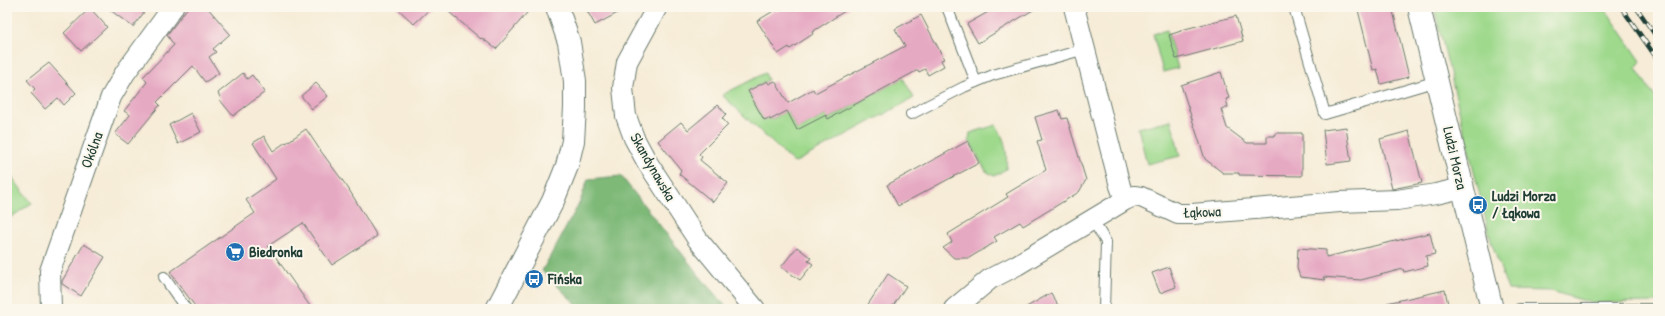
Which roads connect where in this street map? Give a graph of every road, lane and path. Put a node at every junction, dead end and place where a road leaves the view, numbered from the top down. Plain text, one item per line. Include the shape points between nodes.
1 (173, 7) edge
2 (557, 7) edge
3 (657, 7) edge
4 (946, 7) edge
5 (1074, 7) edge
6 (1294, 7) edge
7 (1419, 7) edge
8 (1085, 49) junction
9 (1437, 81) junction
10 (976, 82) junction
11 (911, 114) dead end
12 (1462, 188) junction
13 (1125, 200) junction
14 (1092, 219) junction
15 (164, 276) dead end
16 (51, 309) edge
17 (186, 309) edge
18 (497, 309) edge
19 (755, 309) edge
20 (954, 309) edge
21 (1104, 309) edge
22 (1492, 309) edge
23 (1519, 309) edge
24 (1658, 309) edge

1 - 16 street, Okólna via 125,73 111,97 50,272
2 - 18 street via 569,42 575,81 573,140 567,166 553,201
3 - 19 street, Skandynawska via 627,62 623,88 626,116 647,162 698,240
4 - 10 lane
5 - 8 street
6 - 9 lane via 1325,114
7 - 9 street, Ludzi Morza
8 - 10 lane
8 - 13 street
9 - 12 street, Ludzi Morza
10 - 11 lane
12 - 13 street, Łąkowa via 1397,200 1192,214 1178,214 1141,197 1134,196
12 - 22 street, Ludzi Morza
13 - 14 street, Łąkowa
14 - 20 street, Łąkowa via 1017,265 990,278
14 - 21 lane via 1106,242
15 - 17 lane
23 - 24 lane

